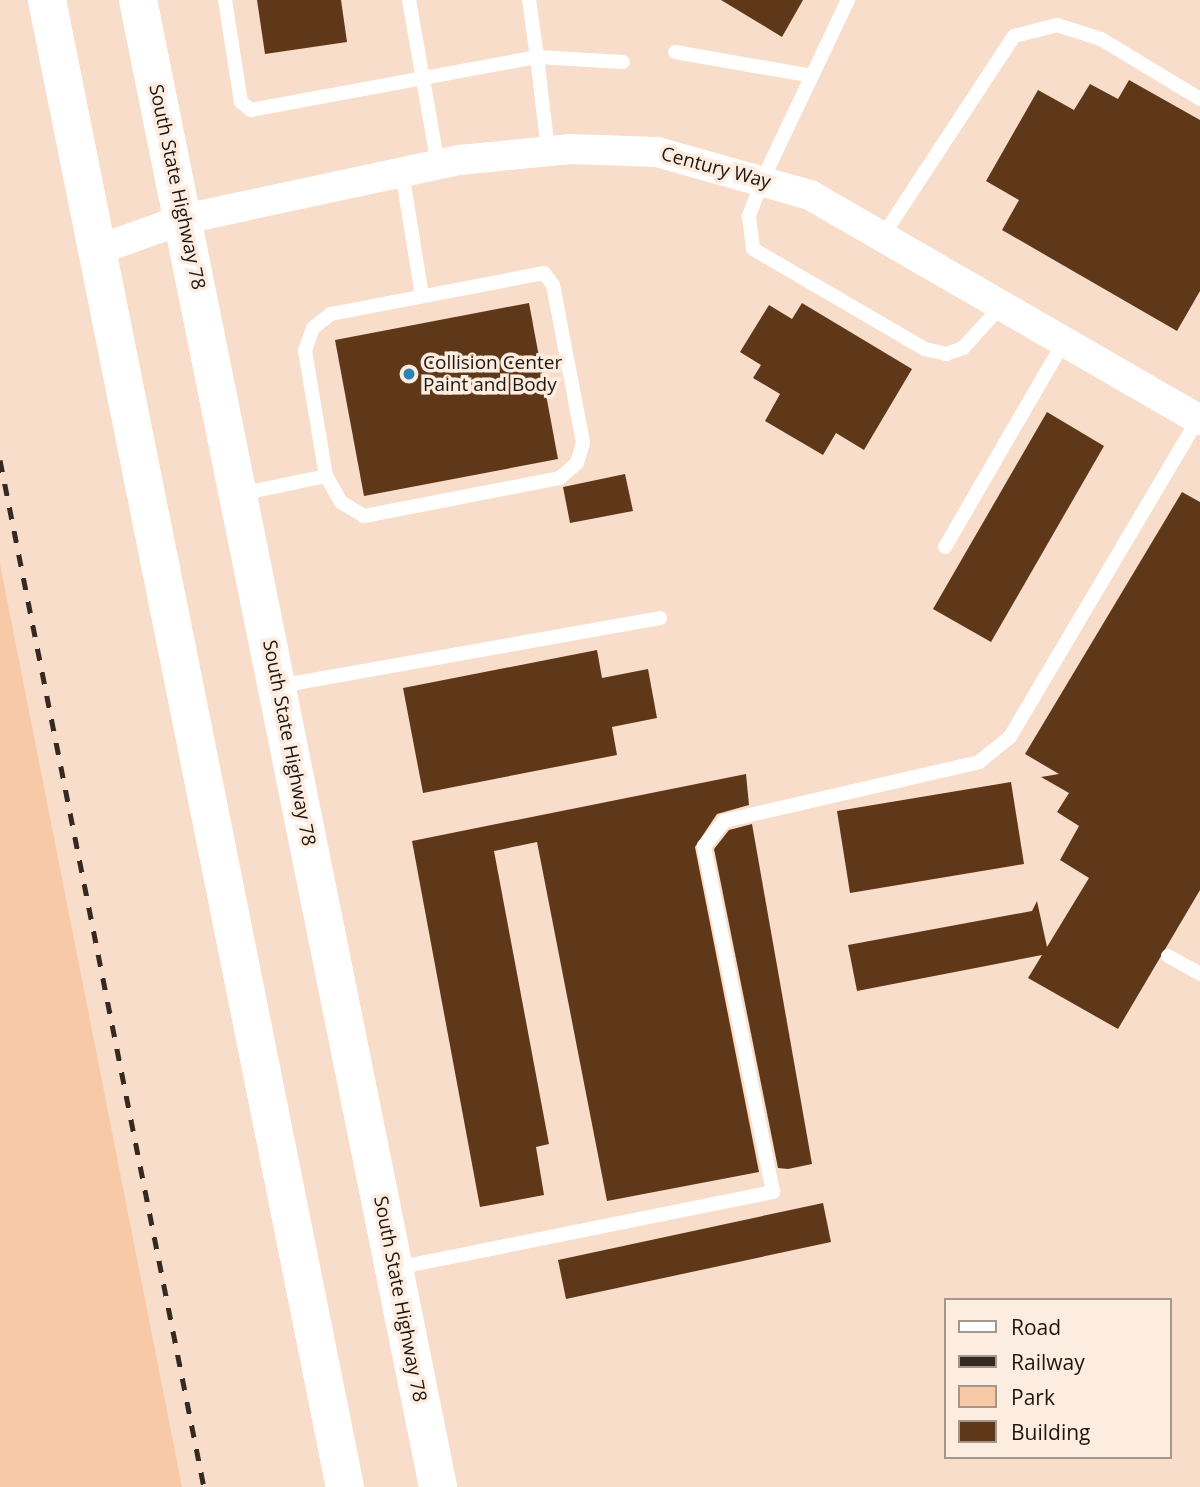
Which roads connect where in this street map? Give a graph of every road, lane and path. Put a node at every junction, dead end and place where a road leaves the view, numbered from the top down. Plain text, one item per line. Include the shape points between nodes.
1 (47, 0) edge
2 (138, 0) edge
3 (225, 0) edge
4 (409, 0) edge
5 (528, 0) edge
6 (848, 0) edge
7 (675, 52) dead end
8 (537, 57) junction
9 (623, 62) dead end
10 (812, 76) junction
11 (424, 81) junction
12 (1200, 99) edge
13 (548, 150) junction
14 (438, 164) junction
15 (402, 172) junction
16 (763, 179) junction
17 (184, 219) junction
18 (884, 234) junction
19 (98, 250) junction
20 (422, 295) junction
21 (1003, 304) junction
22 (1065, 340) junction
23 (1199, 420) edge
24 (326, 476) junction
25 (239, 494) junction
26 (945, 547) dead end
27 (660, 618) dead end
28 (278, 687) junction
29 (1168, 956) dead end
30 (1200, 974) edge
31 (394, 1268) junction
32 (345, 1487) edge
33 (438, 1487) edge

1 - 19 main road
2 - 17 main road, South State Highway 78
3 - 11 lane via 241,102 251,110
4 - 11 lane
5 - 8 lane
6 - 10 lane
7 - 10 lane
8 - 9 lane
8 - 11 lane
8 - 13 lane
10 - 16 lane
11 - 14 lane
12 - 18 lane via 1101,39 1057,25 1014,36
13 - 14 street, Century Way
13 - 16 street, Century Way via 657,152
14 - 15 street, Century Way
15 - 17 street, Century Way
15 - 20 lane
16 - 18 street, Century Way
16 - 21 lane via 750,216 753,249 925,349 946,354 964,348
17 - 19 street, Century Way
17 - 25 main road, South State Highway 78
18 - 21 street, Century Way
19 - 32 main road
20 - 24 lane via 331,314 313,328 304,351
20 - 24 lane via 544,273 554,285 583,443 577,463 560,478 364,516 341,502
21 - 22 street, Century Way
22 - 23 street, Century Way
22 - 26 lane
23 - 31 lane via 1010,737 979,762 724,821 704,846 773,1192
24 - 25 lane
25 - 28 main road, South State Highway 78
27 - 28 lane
28 - 31 main road, South State Highway 78
29 - 30 lane
31 - 33 main road, South State Highway 78

